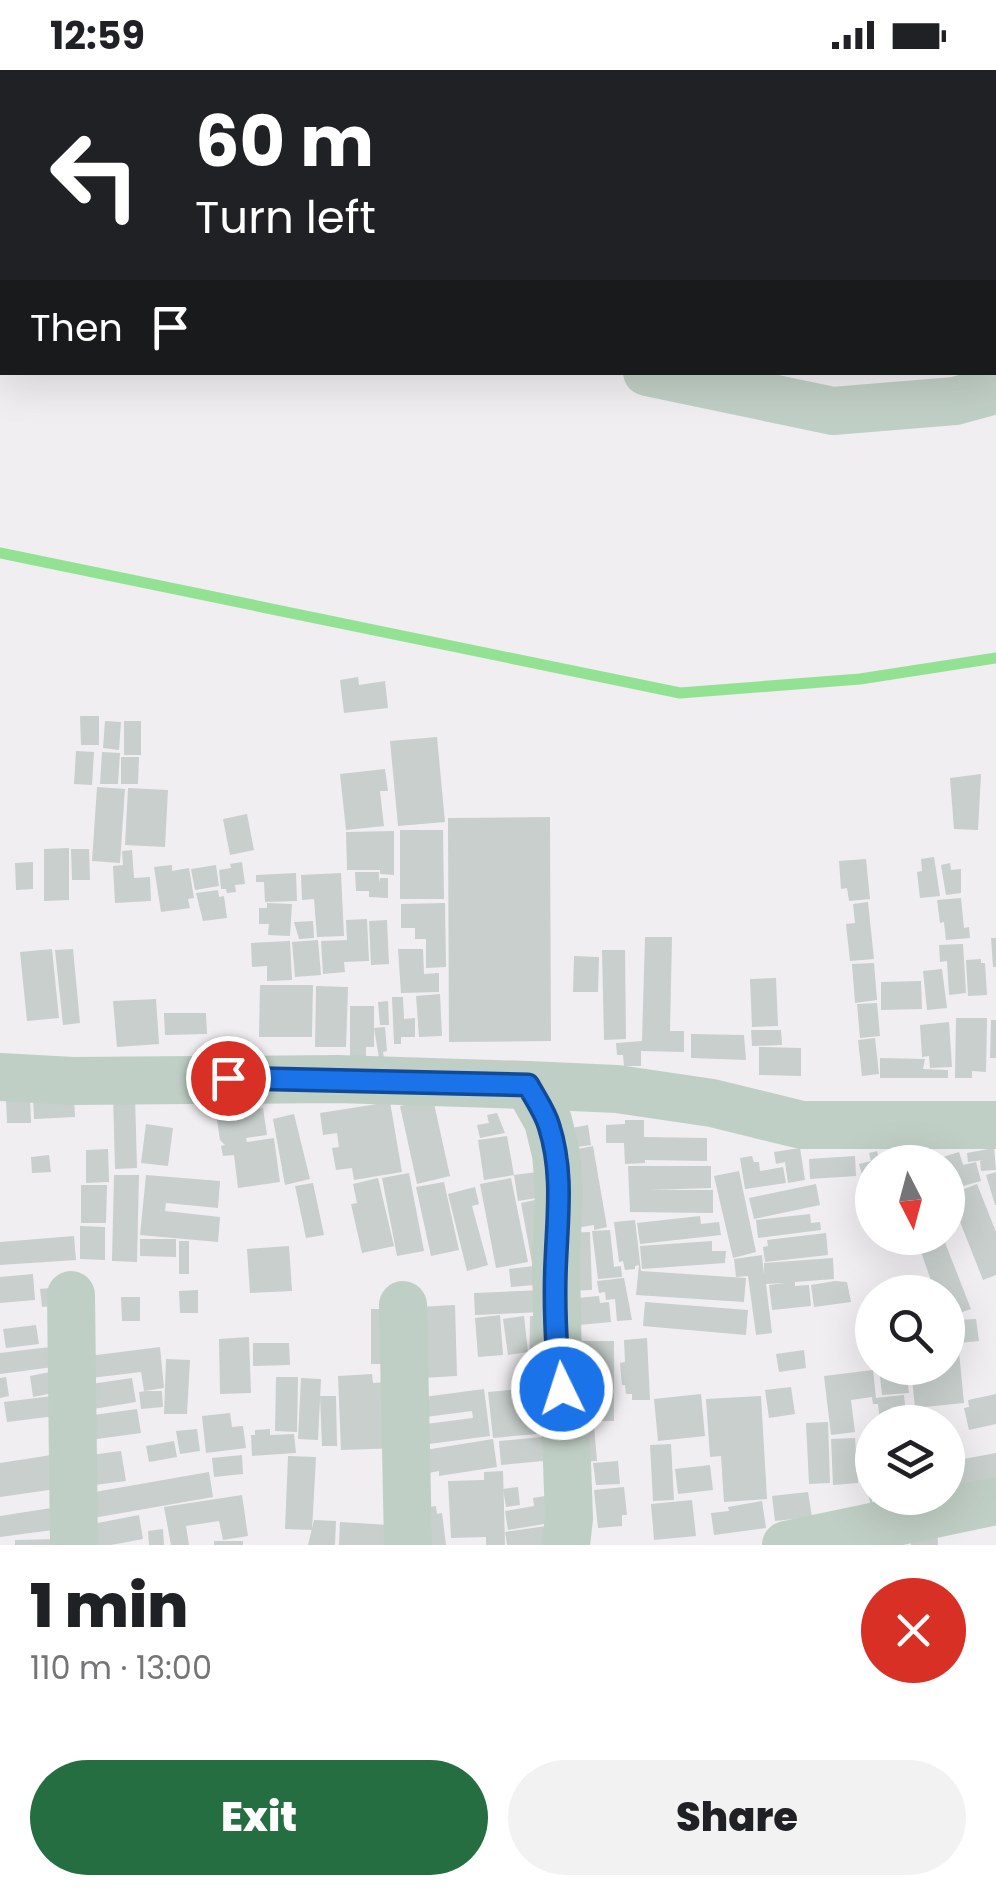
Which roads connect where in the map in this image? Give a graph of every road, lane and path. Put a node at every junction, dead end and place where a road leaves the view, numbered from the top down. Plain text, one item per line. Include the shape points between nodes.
1 (661, 375) edge
2 (996, 390) edge
3 (0, 1077) edge
4 (528, 1085) junction
5 (996, 1125) edge
6 (70, 1295) dead end
7 (403, 1304) dead end
8 (996, 1501) edge
9 (74, 1545) edge
10 (408, 1545) edge
11 (566, 1545) edge
12 (786, 1545) edge

1 - 2 street via 832,411 955,401
3 - 4 street
4 - 5 street via 712,1103 802,1125
4 - 11 street via 548,1121 560,1188 556,1262
6 - 9 street
7 - 10 street
8 - 12 street

